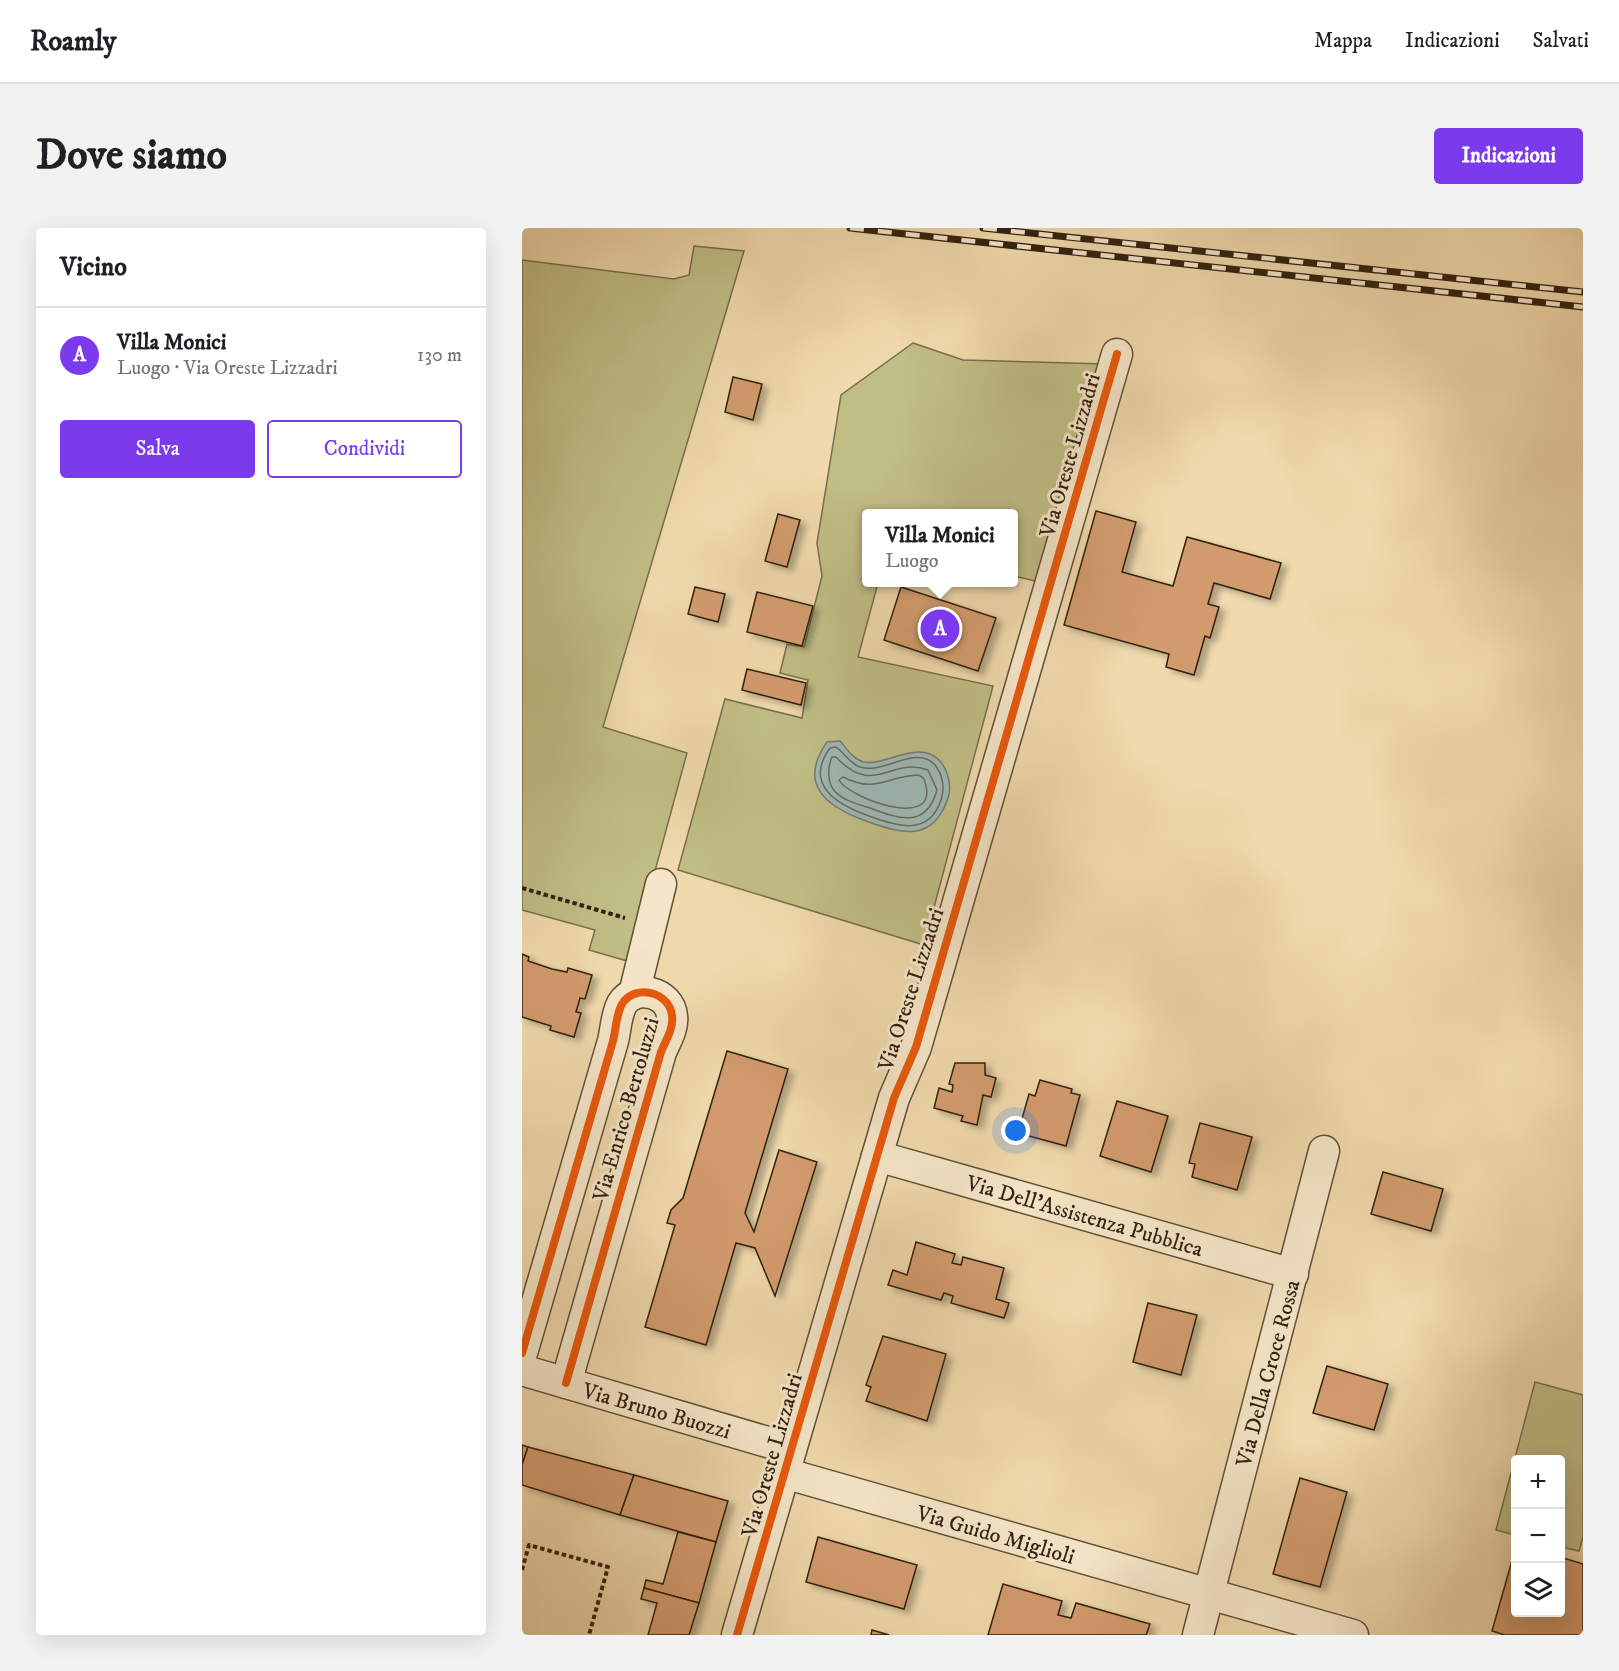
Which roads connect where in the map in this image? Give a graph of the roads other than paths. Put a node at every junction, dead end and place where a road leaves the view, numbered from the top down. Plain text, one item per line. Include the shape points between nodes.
1 (1117, 354) dead end
2 (661, 884) dead end
3 (634, 994) junction
4 (1324, 1151) dead end
5 (877, 1156) junction
6 (1293, 1274) junction
7 (522, 1353) edge
8 (522, 1370) edge
9 (566, 1383) junction
10 (788, 1461) junction
11 (1209, 1596) junction
12 (737, 1635) edge
13 (1198, 1635) edge
14 (1353, 1635) edge

1 - 5 street, Via Oreste Lizzadri via 915,1047 896,1091
2 - 3 street
3 - 7 street, Via Enrico Bertoluzzi via 623,1002 618,1015
3 - 9 street, Via Enrico Bertoluzzi via 651,992 661,996 669,1005 672,1024
4 - 6 street, Via Della Croce Rossa
5 - 6 street, Via Dell'Assistenza Pubblica
5 - 10 street, Via Oreste Lizzadri
6 - 11 street, Via Della Croce Rossa
8 - 9 street, Via Bruno Buozzi
9 - 10 street, Via Bruno Buozzi
10 - 11 street, Via Guido Miglioli
10 - 12 street, Via Oreste Lizzadri
11 - 13 street, Via Della Croce Rossa
11 - 14 street, Via Guido Miglioli

